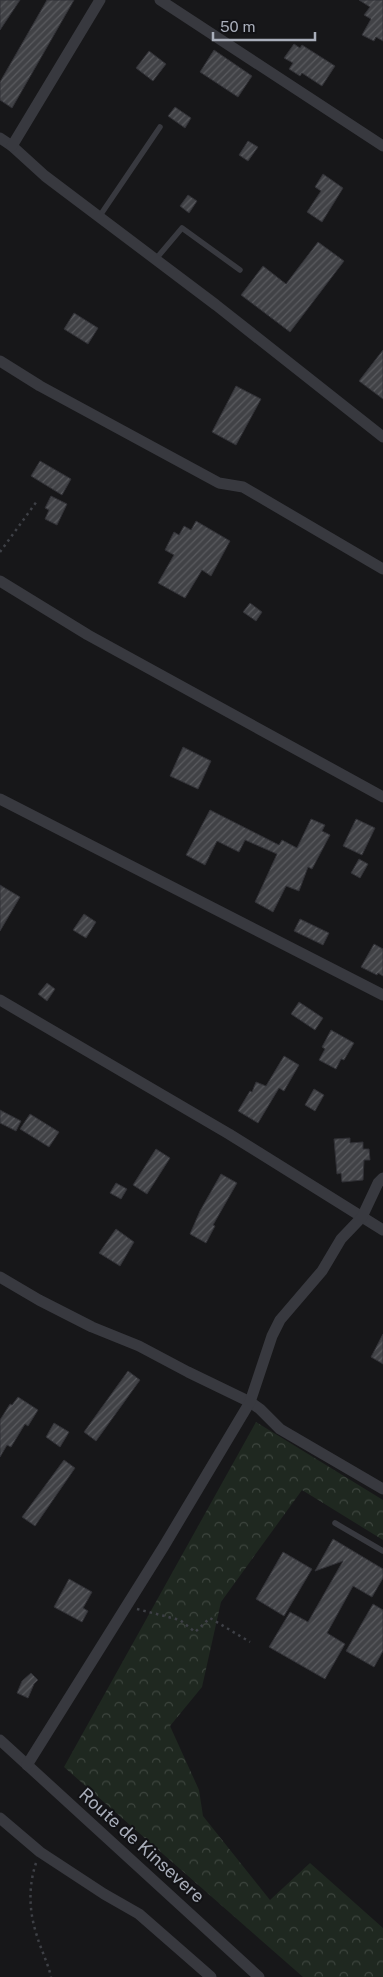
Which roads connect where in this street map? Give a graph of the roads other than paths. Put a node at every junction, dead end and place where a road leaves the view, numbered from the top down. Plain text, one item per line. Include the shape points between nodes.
1 (100, 0) edge
2 (160, 0) edge
3 (160, 127) dead end
4 (0, 138) edge
5 (12, 146) junction
6 (383, 146) edge
7 (99, 217) junction
8 (155, 260) junction
9 (240, 270) dead end
10 (0, 361) edge
11 (383, 437) edge
12 (383, 568) edge
13 (0, 581) edge
14 (383, 797) edge
15 (0, 799) edge
16 (383, 995) edge
17 (0, 1000) edge
18 (383, 1178) edge
19 (362, 1218) junction
20 (383, 1230) edge
21 (0, 1277) edge
22 (250, 1402) junction
23 (383, 1489) edge
24 (335, 1523) dead end
25 (383, 1551) edge
26 (0, 1740) edge
27 (28, 1765) junction
28 (1, 1823) edge
29 (211, 1977) edge
30 (259, 1977) edge

1 - 5 street
2 - 6 street
3 - 7 lane
4 - 5 street
5 - 7 street
7 - 8 street
8 - 9 lane via 182,228
8 - 11 street
10 - 12 street via 219,483 243,486
13 - 14 street via 88,635
15 - 16 street
17 - 19 street via 229,1134
18 - 19 street
19 - 20 street
19 - 22 street via 341,1239 322,1271 280,1320
21 - 22 street via 92,1327 139,1346
22 - 23 street via 280,1429
22 - 27 street
24 - 25 lane
26 - 27 street, Route de Kinsevere
27 - 30 street, Route de Kinsevere
28 - 29 street via 40,1852 139,1914

